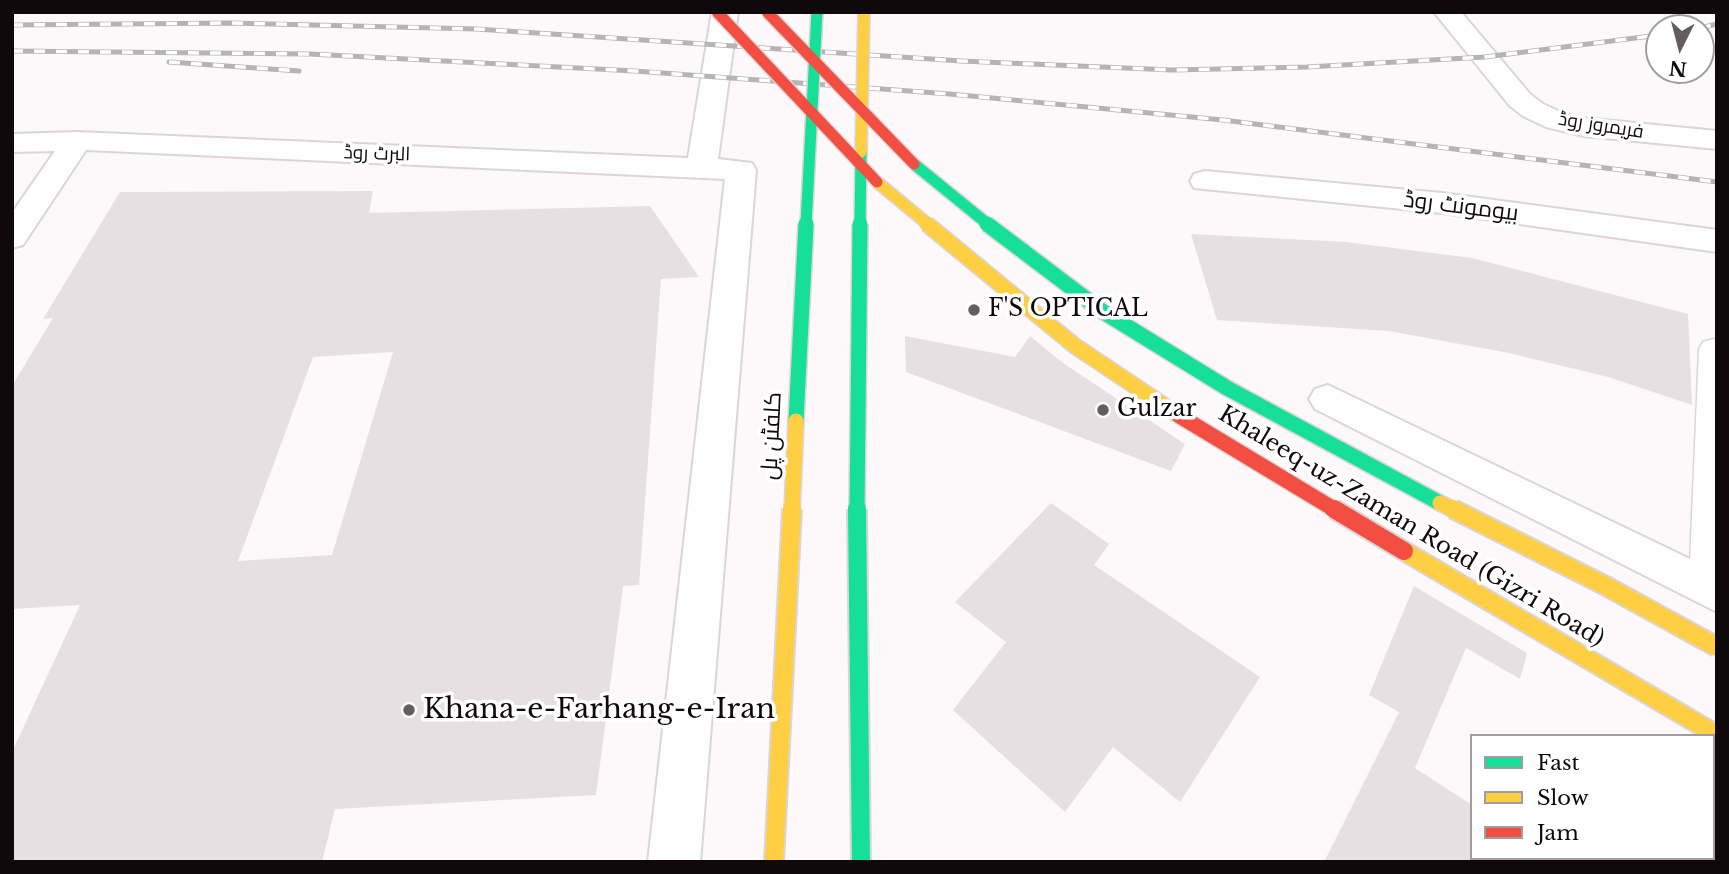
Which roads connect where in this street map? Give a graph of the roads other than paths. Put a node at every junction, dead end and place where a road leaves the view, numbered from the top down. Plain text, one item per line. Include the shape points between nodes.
1 (717, 12) edge
2 (725, 12) edge
3 (767, 12) edge
4 (817, 12) edge
5 (864, 12) edge
6 (1447, 12) edge
7 (78, 141) junction
8 (1717, 141) edge
9 (12, 143) edge
10 (722, 169) junction
11 (1205, 181) dead end
12 (12, 237) edge
13 (1717, 241) edge
14 (1713, 349) dead end
15 (1328, 399) dead end
16 (1711, 590) edge
17 (1717, 647) edge
18 (1717, 734) edge
19 (674, 862) edge
20 (774, 862) edge
21 (861, 862) edge

1 - 18 main road, Khaleeq-uz-Zaman Road (Gizri Road), bridge via 885,191 1075,346 1216,440
2 - 10 street
3 - 17 main road, Khaleeq-uz-Zaman Road (Gizri Road), bridge via 909,159 958,202 1102,310 1227,388
4 - 20 main road, کلفٹن پل, bridge
5 - 21 main road, bridge via 856,414
6 - 8 street, فریمروز روڈ via 1520,100 1556,121
7 - 9 street, البرٹ روڈ
7 - 10 street, البرٹ روڈ
7 - 12 street
10 - 19 street
11 - 13 street, بیومونٹ روڈ via 1442,203
14 - 16 lane
15 - 16 street

